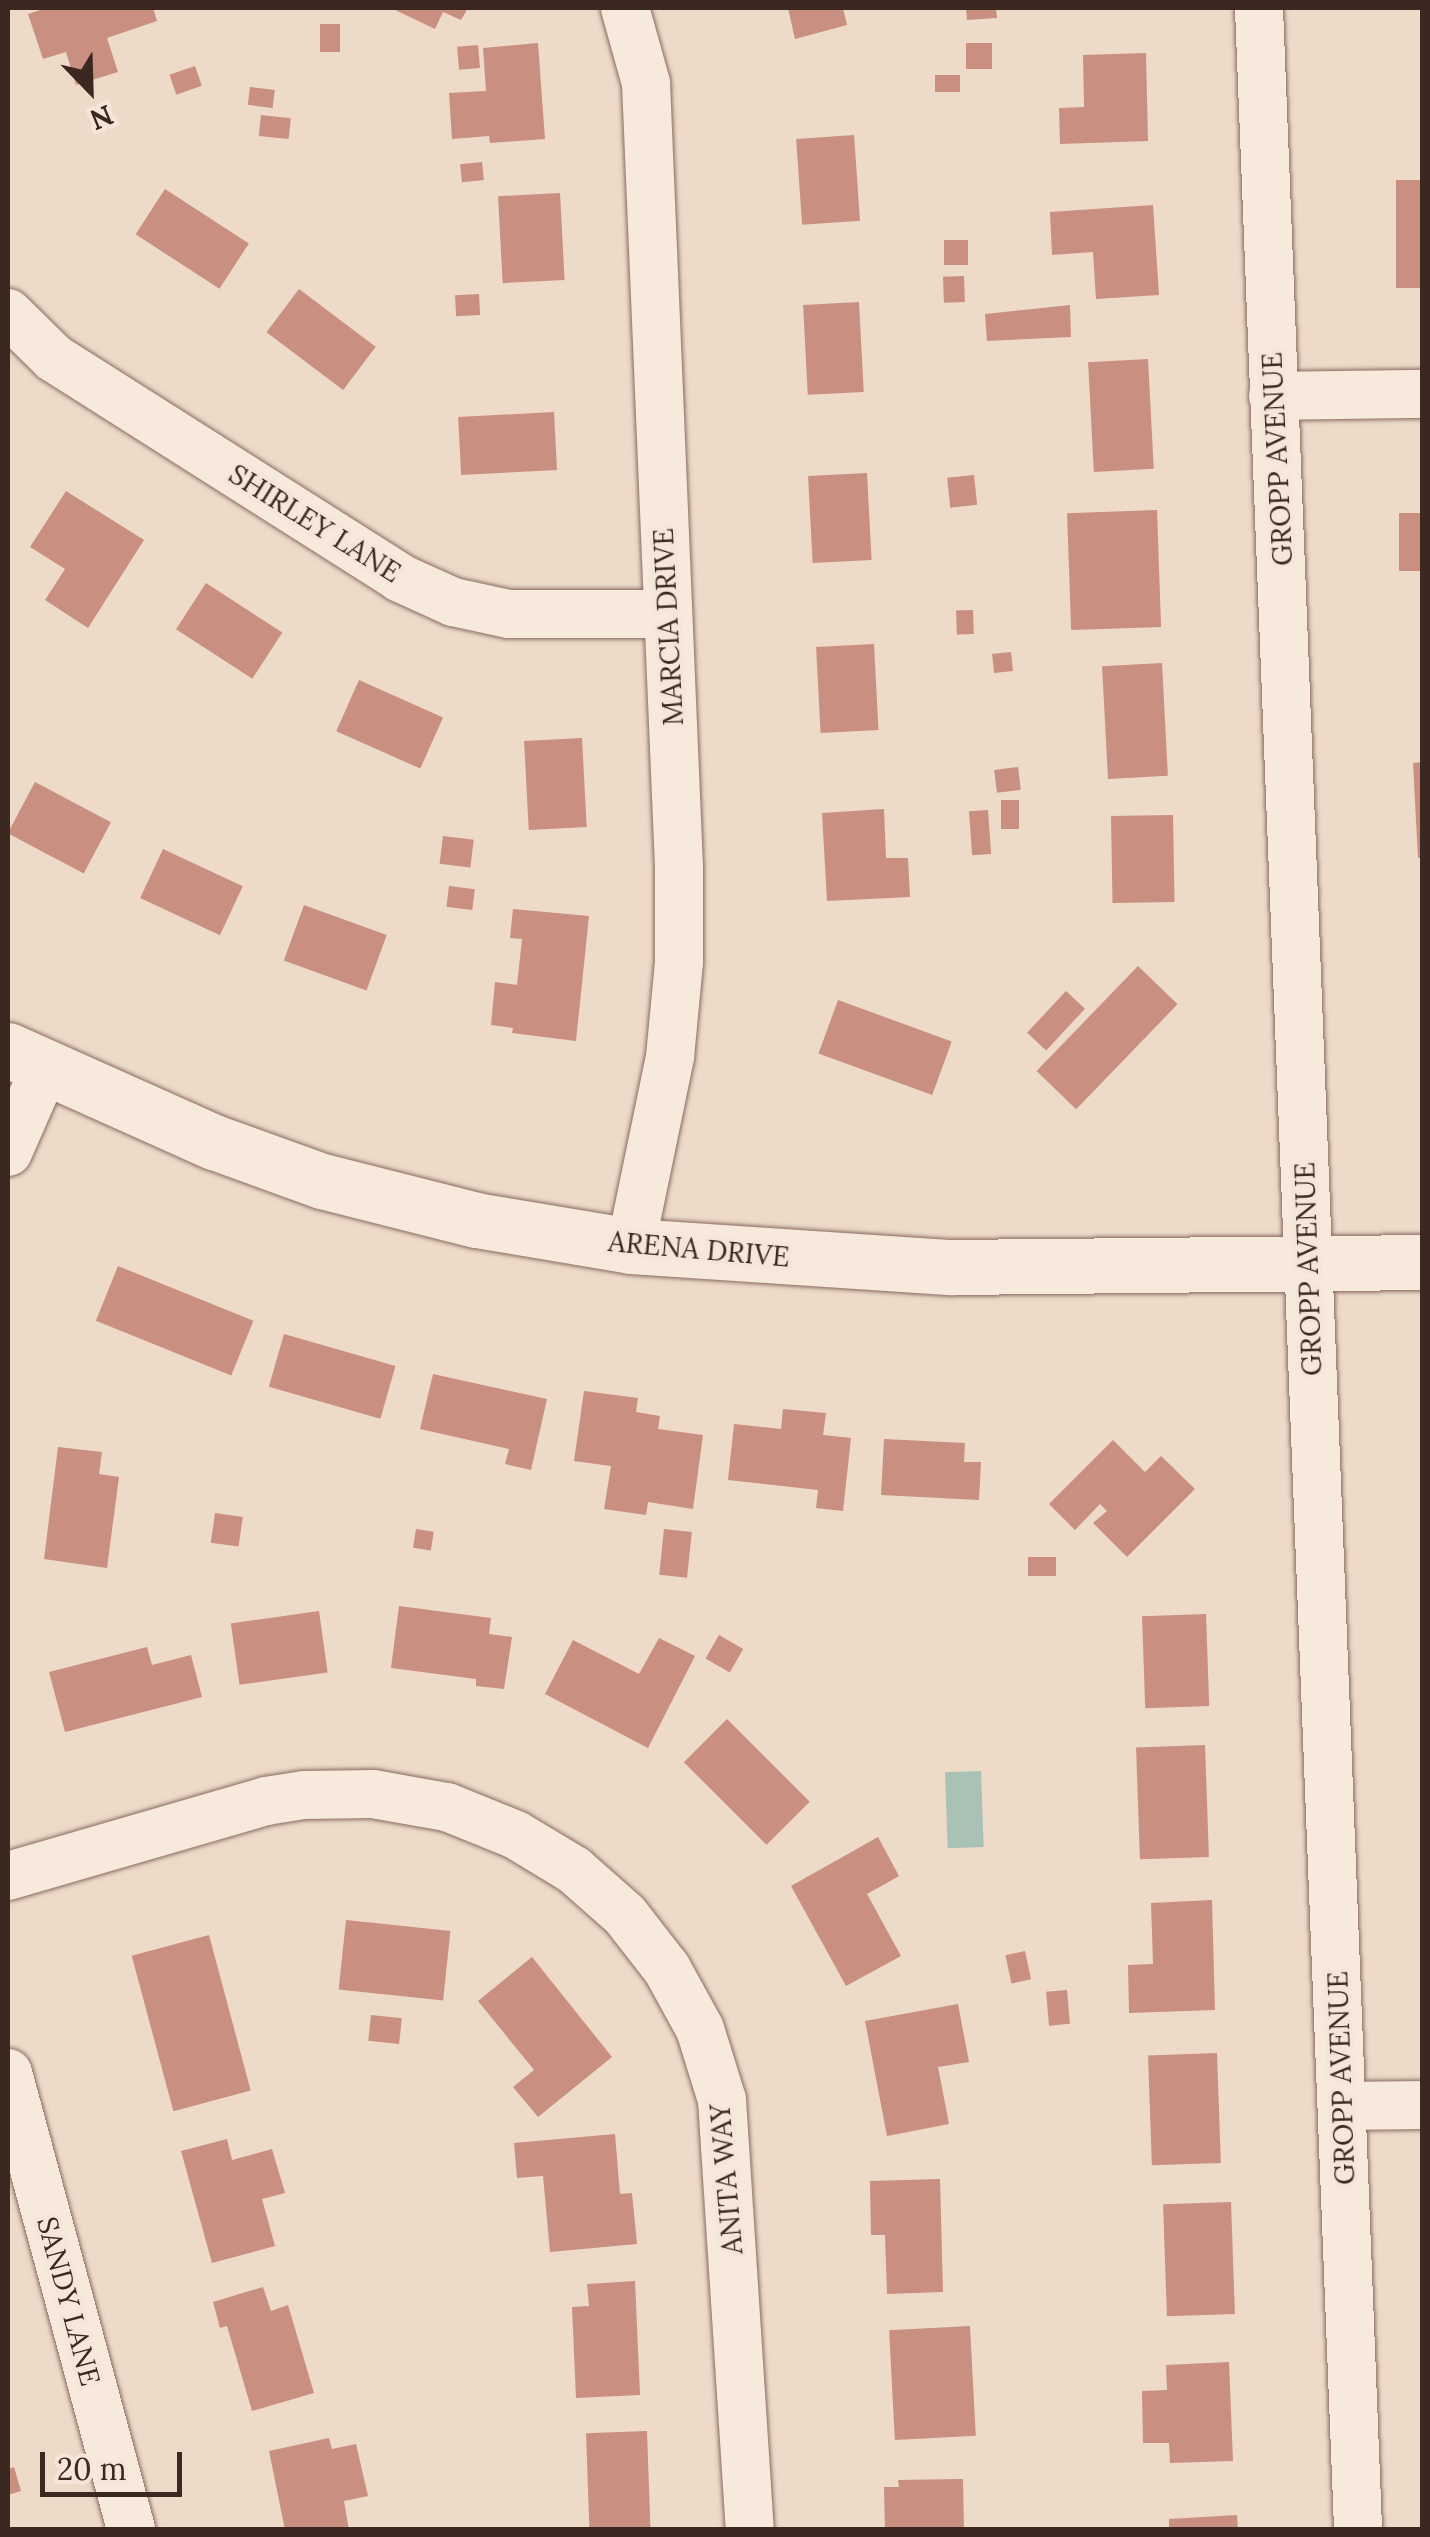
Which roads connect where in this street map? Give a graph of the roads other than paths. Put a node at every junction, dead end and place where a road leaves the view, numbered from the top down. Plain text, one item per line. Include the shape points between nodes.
1 (625, 8) edge
2 (1260, 8) edge
3 (8, 313) edge
4 (1422, 394) edge
5 (1274, 396) junction
6 (667, 614) junction
7 (26, 1060) edge
8 (8, 1152) edge
9 (630, 1246) junction
10 (1307, 1262) junction
11 (1422, 1262) edge
12 (8, 1876) edge
13 (8, 2072) edge
14 (1343, 2106) junction
15 (1422, 2106) edge
16 (131, 2530) edge
17 (750, 2530) edge
18 (1358, 2530) edge

1 - 6 street, MARCIA DRIVE via 646,84
2 - 5 street, GROPP AVENUE
3 - 6 street, SHIRLEY LANE via 54,358 400,578 453,602 508,614
4 - 5 street
5 - 10 street, GROPP AVENUE
6 - 9 street, MARCIA DRIVE via 680,962 670,1057
7 - 8 street
7 - 9 main road, ARENA DRIVE via 322,1181 476,1220
9 - 10 main road, ARENA DRIVE via 951,1267
10 - 11 main road, ARENA DRIVE
10 - 14 street, GROPP AVENUE
12 - 17 street, ANITA WAY via 305,1794 373,1794 447,1808 516,1834 574,1870 625,1916 667,1969 700,2029 722,2100
13 - 16 street, SANDY LANE
14 - 15 street
14 - 18 street, GROPP AVENUE

